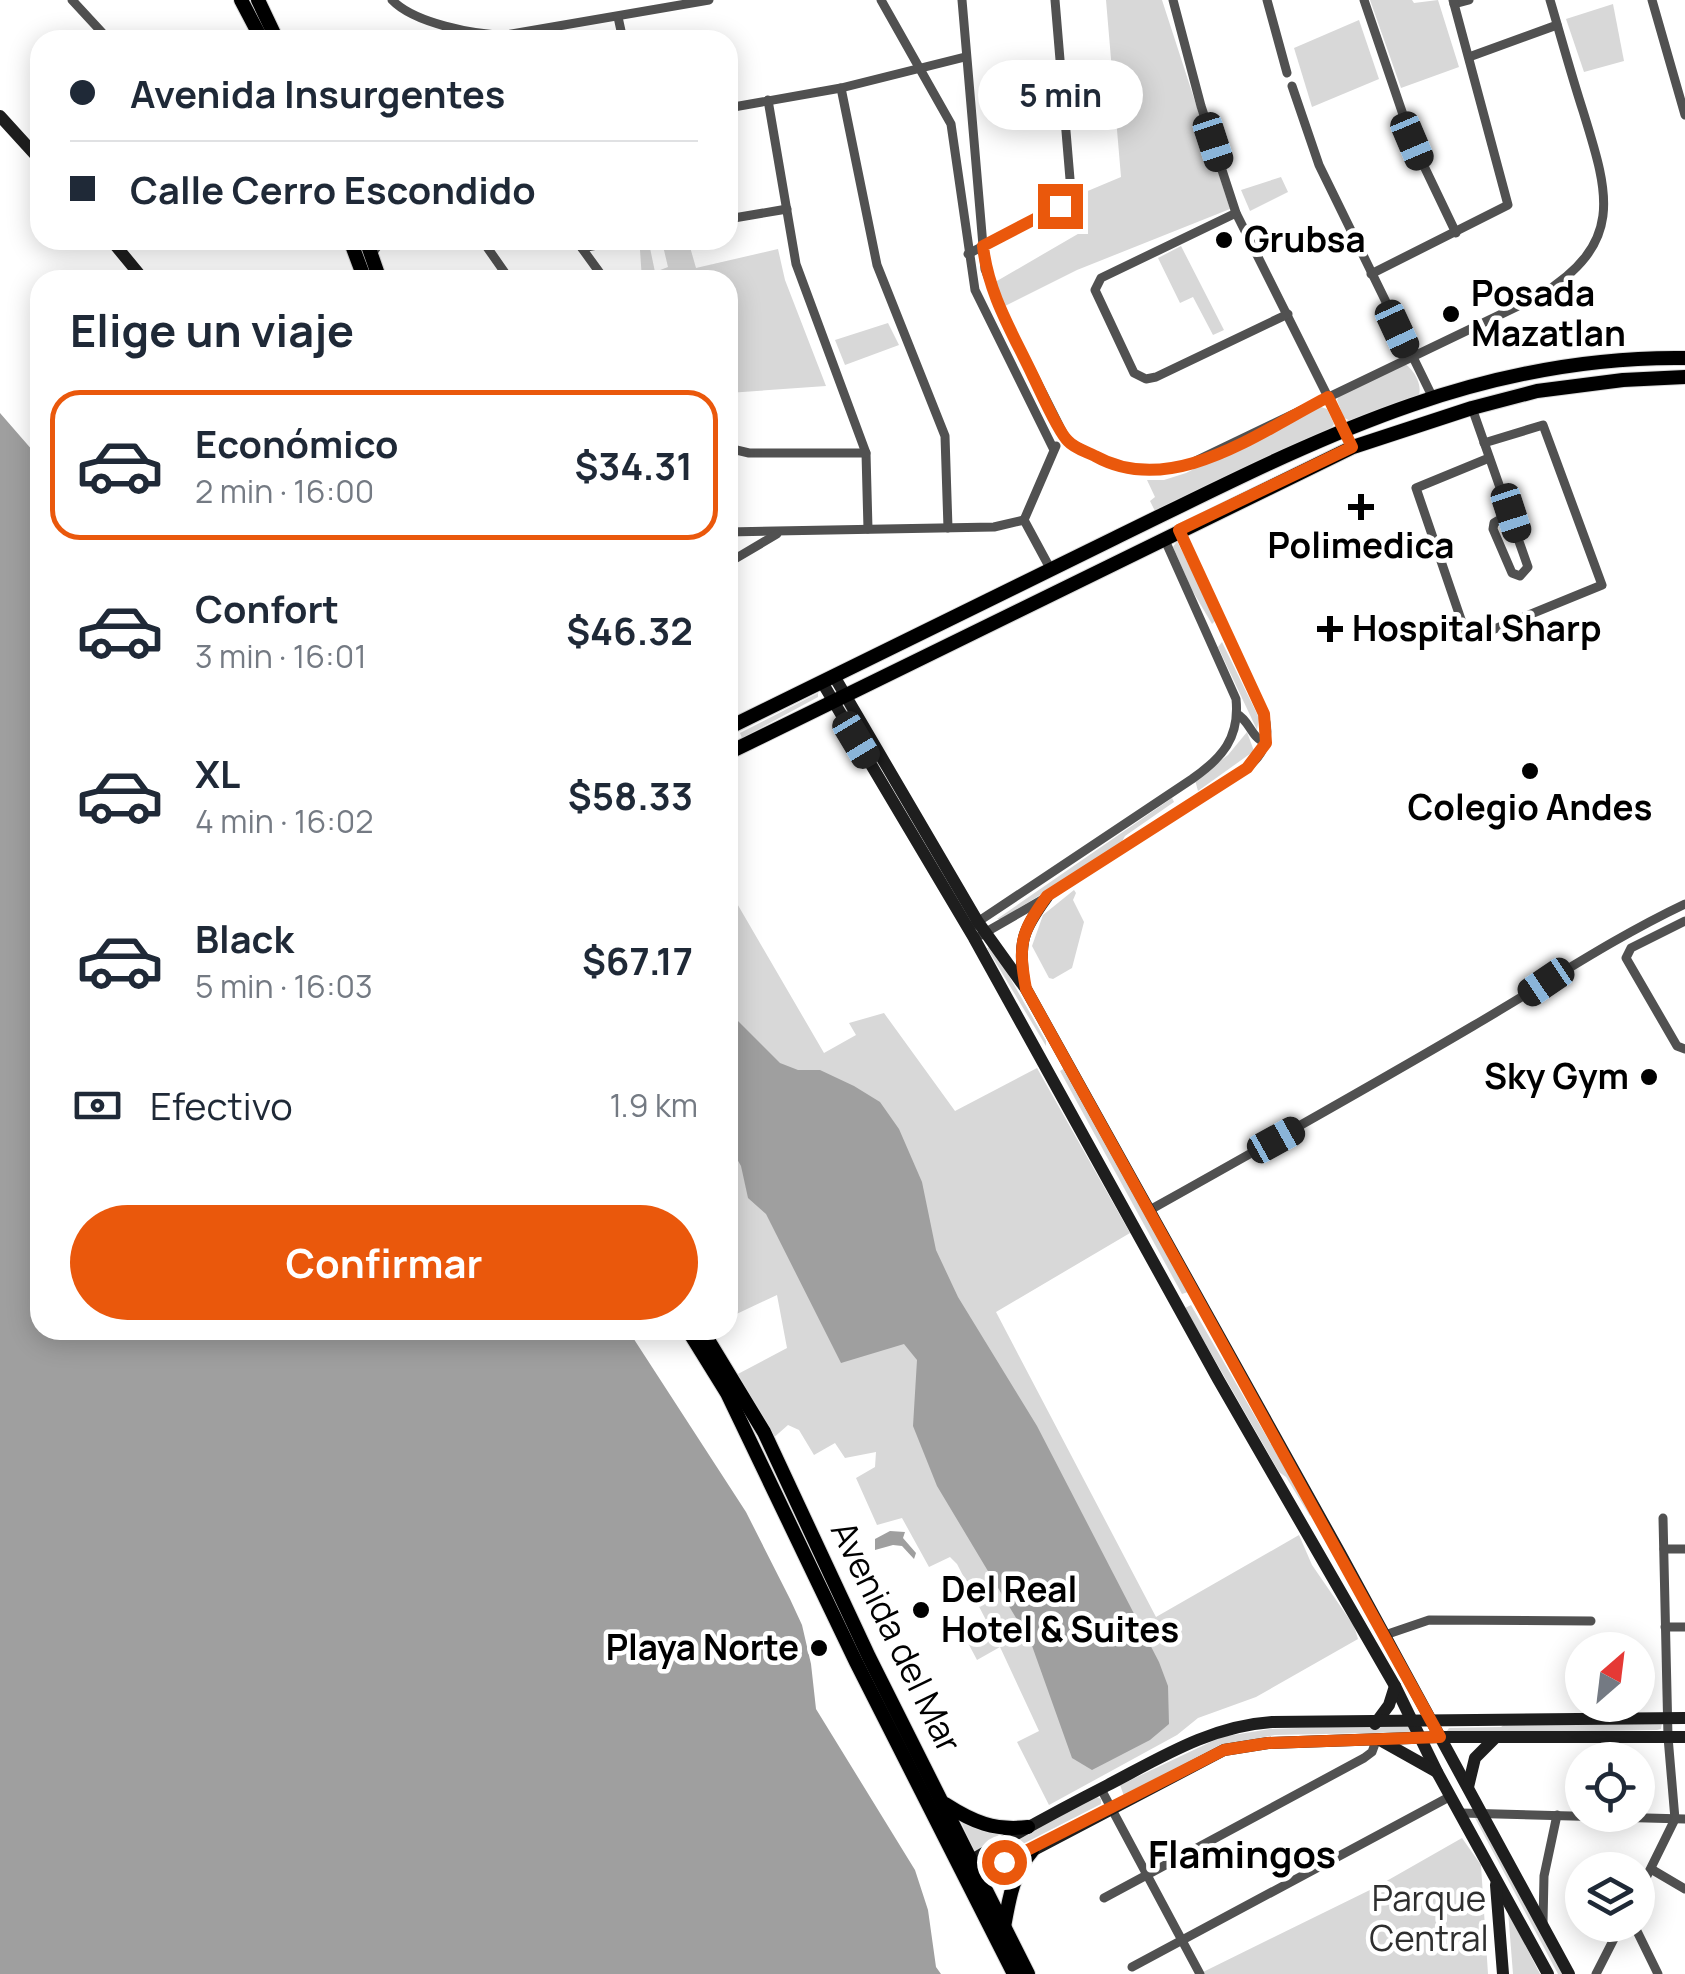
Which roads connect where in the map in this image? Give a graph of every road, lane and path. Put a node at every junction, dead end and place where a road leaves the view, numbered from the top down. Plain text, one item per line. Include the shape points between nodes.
1 (72, 0) edge
2 (241, 0) edge
3 (258, 0) edge
4 (392, 0) edge
5 (709, 0) edge
6 (882, 0) edge
7 (962, 0) edge
8 (1054, 0) edge
9 (1172, 0) edge
10 (1267, 0) edge
11 (1364, 0) edge
12 (1469, 0) edge
13 (1550, 0) edge
14 (1652, 0) edge
15 (1453, 2) edge
16 (618, 17) junction
17 (1557, 25) junction
18 (100, 30) edge
19 (257, 30) edge
20 (272, 30) edge
21 (468, 30) edge
22 (543, 30) edge
23 (621, 30) edge
24 (965, 57) junction
25 (1469, 57) junction
26 (920, 69) junction
27 (1287, 73) dead end
28 (1680, 80) edge
29 (1292, 86) dead end
30 (841, 88) junction
31 (768, 100) junction
32 (738, 106) edge
33 (1685, 115) edge
34 (0, 116) edge
35 (30, 149) edge
36 (786, 208) junction
37 (1236, 213) junction
38 (738, 217) edge
39 (1456, 233) junction
40 (983, 246) junction
41 (119, 250) edge
42 (370, 250) edge
43 (376, 250) edge
44 (968, 254) junction
45 (372, 256) junction
46 (136, 270) edge
47 (377, 270) edge
48 (1371, 274) junction
49 (1288, 314) junction
50 (1410, 357) junction
51 (1685, 358) edge
52 (1685, 377) edge
53 (1432, 396) junction
54 (1328, 397) junction
55 (1472, 408) junction
56 (1343, 429) junction
57 (1068, 441) junction
58 (1484, 444) junction
59 (1352, 447) junction
60 (1053, 448) junction
61 (738, 450) edge
62 (866, 454) junction
63 (1489, 458) junction
64 (1511, 513) junction
65 (1024, 520) junction
66 (948, 528) junction
67 (868, 529) junction
68 (1179, 530) junction
69 (738, 532) edge
70 (779, 532) junction
71 (1164, 538) junction
72 (738, 557) edge
73 (1051, 570) junction
74 (828, 679) junction
75 (839, 698) junction
76 (1237, 714) junction
77 (738, 723) edge
78 (1266, 743) junction
79 (738, 749) edge
80 (1173, 792) junction
81 (1184, 808) junction
82 (1047, 896) junction
83 (1685, 904) edge
84 (1685, 921) edge
85 (977, 930) junction
86 (1026, 989) junction
87 (1685, 1049) edge
88 (1148, 1211) junction
89 (694, 1340) edge
90 (708, 1340) edge
91 (1664, 1518) dead end
92 (1322, 1524) junction
93 (1307, 1533) junction
94 (1664, 1550) junction
95 (1685, 1550) edge
96 (1370, 1609) junction
97 (1354, 1616) junction
98 (1590, 1621) dead end
99 (1665, 1627) junction
100 (1685, 1627) edge
101 (1385, 1635) junction
102 (1395, 1686) junction
103 (1668, 1718) junction
104 (1685, 1718) edge
105 (1412, 1720) junction
106 (1431, 1720) junction
107 (1375, 1724) junction
108 (1440, 1737) junction
109 (1668, 1737) junction
110 (1685, 1737) edge
111 (1420, 1738) junction
112 (1495, 1738) junction
113 (1378, 1740) junction
114 (1438, 1772) junction
115 (1468, 1787) junction
116 (1101, 1788) junction
117 (1451, 1796) junction
118 (943, 1803) junction
119 (1112, 1807) junction
120 (1460, 1812) junction
121 (1481, 1812) junction
122 (1557, 1815) junction
123 (1680, 1819) edge
124 (1028, 1827) junction
125 (1032, 1851) junction
126 (1655, 1862) edge
127 (968, 1871) junction
128 (1655, 1871) edge
129 (1147, 1873) junction
130 (1496, 1877) junction
131 (1685, 1889) edge
132 (1104, 1898) dead end
133 (1542, 1925) junction
134 (1004, 1928) junction
135 (1182, 1938) junction
136 (1612, 1942) edge
137 (1642, 1942) edge
138 (1132, 1967) dead end
139 (1014, 1974) edge
140 (1028, 1974) edge
141 (1200, 1974) edge
142 (1504, 1974) edge
143 (1548, 1974) edge
144 (1568, 1974) edge
145 (1596, 1974) edge
146 (1658, 1974) edge

1 - 18 street
2 - 19 main road
3 - 20 main road
4 - 21 street via 415,16
5 - 16 street
6 - 26 street
7 - 24 street
8 - 40 street via 1071,191 1060,206
9 - 37 street
10 - 27 street
11 - 39 street via 1412,141
12 - 15 street
13 - 17 street
14 - 28 street
15 - 25 street
16 - 22 street
16 - 23 street
17 - 25 street
17 - 50 street via 1603,176 1601,230 1564,280
24 - 26 street
24 - 40 street
25 - 39 street via 1508,198 1503,209
26 - 30 street
26 - 44 street via 952,124
28 - 33 street
29 - 48 street via 1319,165
30 - 31 street
30 - 66 street via 877,264 945,436
31 - 32 street
31 - 36 street
34 - 35 main road
36 - 38 street
36 - 62 street via 796,264
37 - 49 street
37 - 49 street via 1096,283 1134,373 1156,377
39 - 48 street
40 - 44 street
40 - 57 street via 989,284
41 - 46 main road
42 - 45 main road
43 - 45 street
44 - 60 street via 975,290
45 - 47 main road
48 - 50 street
49 - 54 street
50 - 53 street
50 - 54 street
51 - 53 main road via 1602,360
52 - 55 main road via 1537,391
53 - 56 main road
54 - 56 street
54 - 57 street via 1188,466 1157,472 1112,466
55 - 58 street
55 - 59 main road
56 - 59 street
56 - 73 main road
57 - 60 street
58 - 63 street
58 - 63 street via 1544,426 1602,585 1470,638 1416,488
59 - 68 main road
60 - 65 street
61 - 62 street
62 - 67 street
63 - 64 street
64 - 64 street via 1493,529 1512,573 1520,576 1528,567
65 - 66 street
65 - 73 street
66 - 67 street
67 - 70 street
68 - 71 main road
68 - 78 street via 1264,714
69 - 70 street
70 - 72 street
71 - 75 main road
71 - 76 street
73 - 74 main road
74 - 75 main road
74 - 77 main road
75 - 79 main road
75 - 85 main road
76 - 78 street
76 - 80 street via 1219,758
78 - 81 street via 1247,768
80 - 81 street
80 - 85 street
81 - 82 street
82 - 85 street
82 - 86 main road via 1022,938
83 - 88 street
84 - 87 street via 1631,948 1626,958 1677,1046
85 - 86 main road
85 - 93 main road
86 - 88 main road
88 - 92 main road
89 - 127 main road, Avenida del Mar via 728,1393 819,1588
90 - 118 main road, Avenida del Mar via 764,1432
91 - 94 street
92 - 93 main road
92 - 96 main road
93 - 97 main road
94 - 95 street
94 - 99 street
96 - 97 main road
96 - 101 main road
97 - 102 main road
98 - 101 street via 1429,1620
99 - 100 street
99 - 103 street
101 - 106 main road
102 - 105 main road
102 - 107 main road
103 - 104 main road
103 - 106 main road
103 - 109 street
105 - 106 main road
105 - 107 main road
105 - 111 main road
106 - 108 main road
107 - 116 main road via 1233,1727
108 - 111 main road
108 - 112 main road
108 - 115 main road
109 - 110 main road
109 - 112 main road
109 - 123 street
111 - 113 main road
111 - 114 main road
112 - 115 main road via 1476,1758
113 - 114 main road
113 - 119 main road via 1224,1750
113 - 129 street via 1364,1758
114 - 117 main road
115 - 121 main road
116 - 119 street
116 - 124 main road
117 - 120 main road
117 - 135 street
118 - 124 main road via 988,1827
118 - 127 main road, Avenida del Mar
119 - 125 main road
119 - 129 street
120 - 121 street
120 - 130 main road
121 - 122 street
121 - 133 main road
122 - 123 street
122 - 133 street
123 - 126 street
124 - 127 main road
125 - 127 main road
125 - 134 main road via 1014,1883
127 - 134 main road, Avenida del Mar
127 - 139 main road, Avenida del Mar
128 - 131 street
129 - 132 street
129 - 135 street
130 - 142 main road
130 - 143 main road
133 - 144 main road
134 - 140 main road, Avenida del Mar
135 - 138 street
135 - 141 street
136 - 145 street
137 - 146 street

